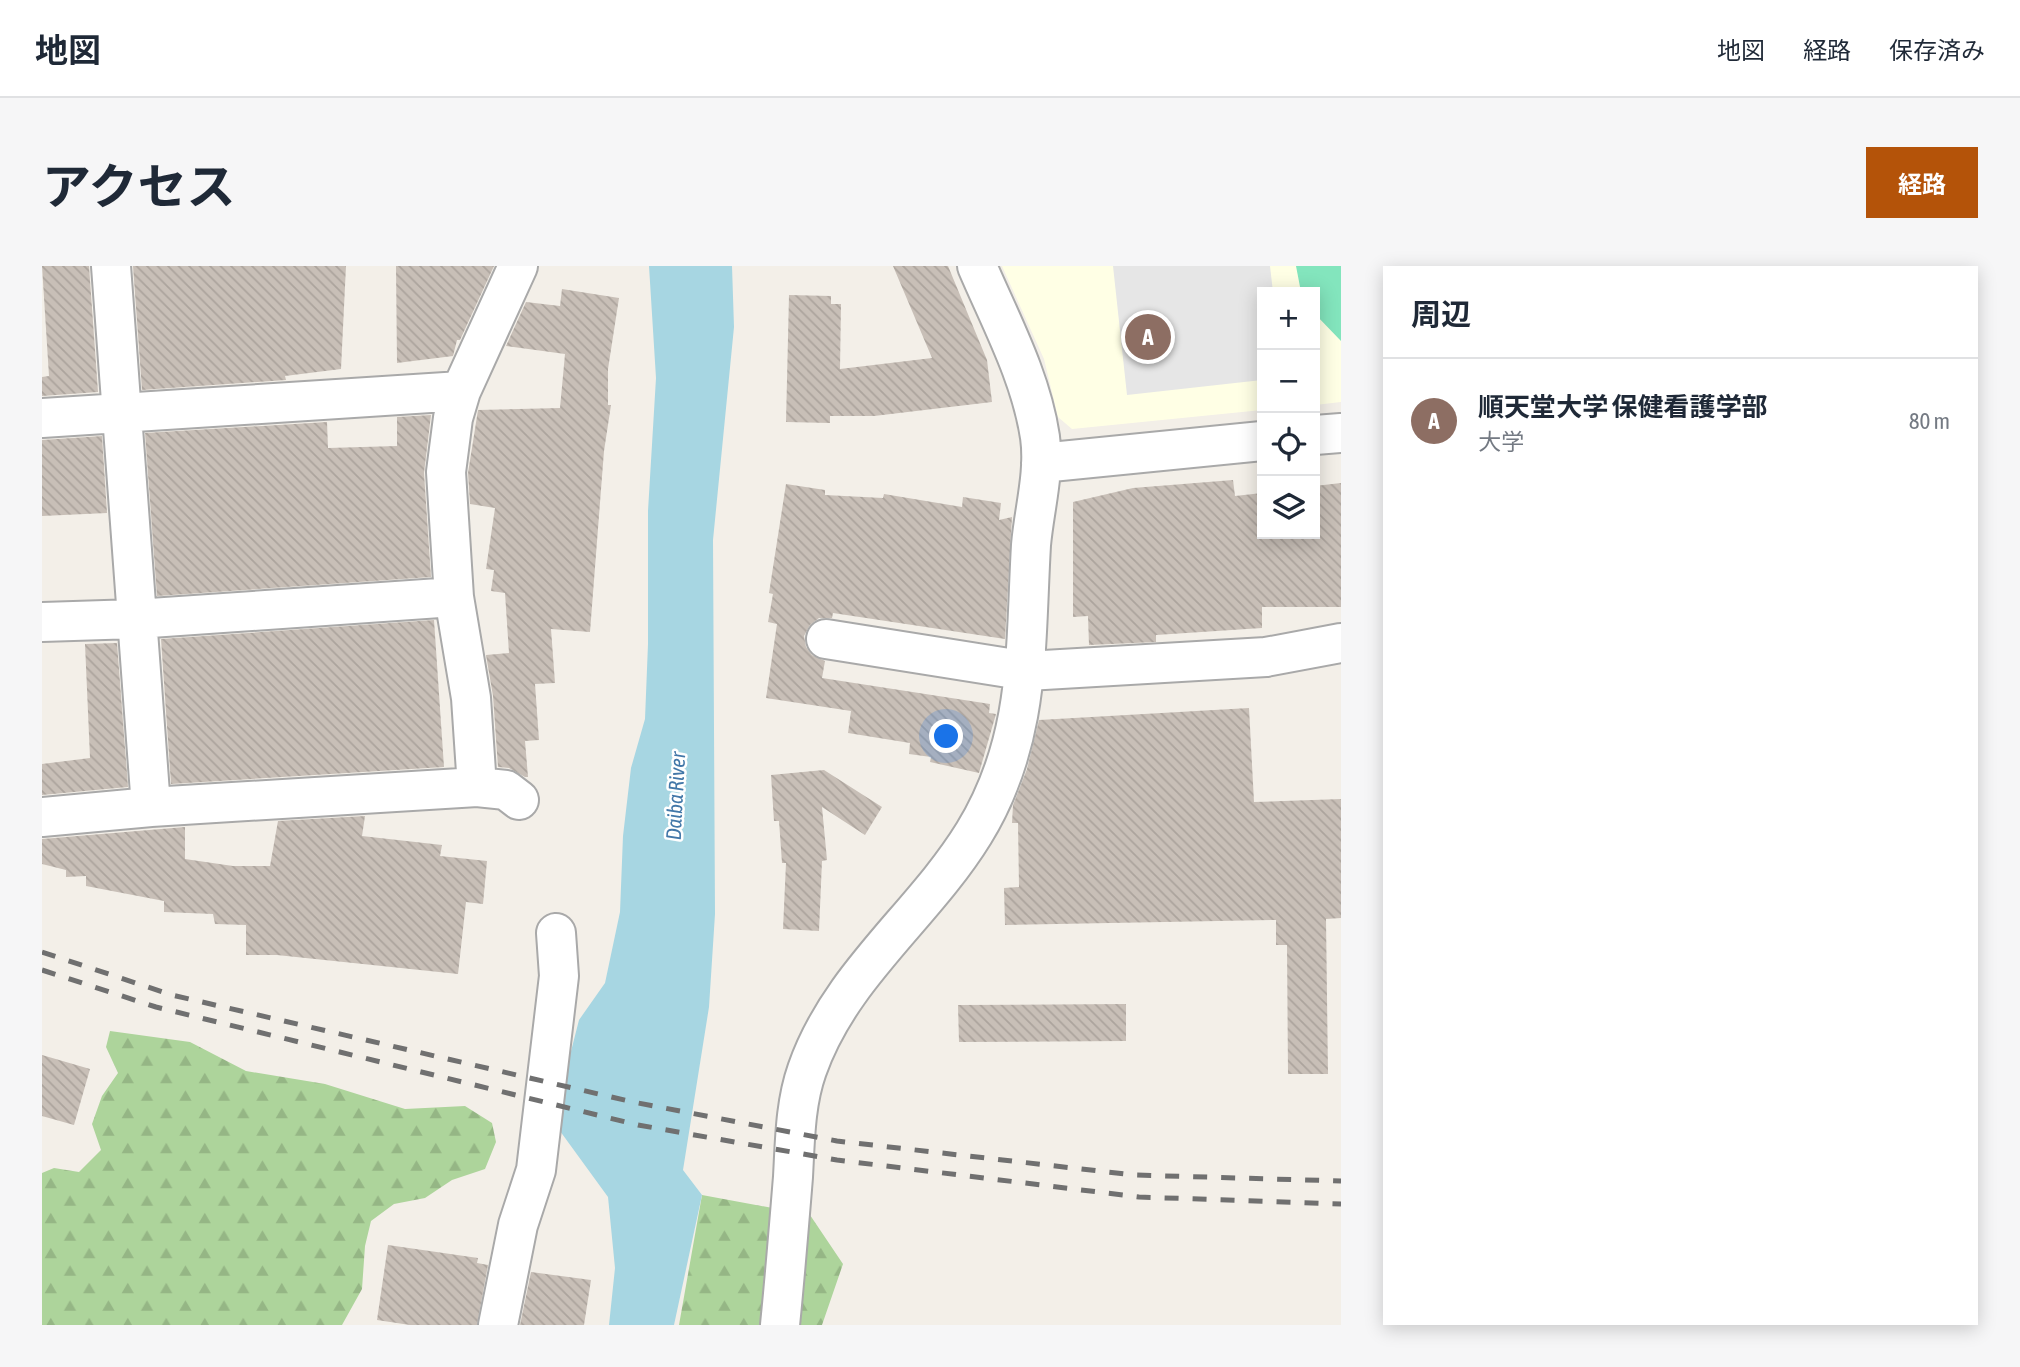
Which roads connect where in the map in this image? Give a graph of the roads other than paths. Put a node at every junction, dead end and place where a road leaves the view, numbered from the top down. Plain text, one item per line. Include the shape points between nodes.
1 (111, 266) edge
2 (518, 266) edge
3 (977, 266) edge
4 (461, 391) junction
5 (122, 413) junction
6 (42, 418) edge
7 (1341, 433) edge
8 (1320, 435) edge
9 (1257, 441) edge
10 (1041, 463) junction
11 (454, 597) junction
12 (136, 619) junction
13 (42, 622) edge
14 (826, 639) dead end
15 (1341, 643) edge
16 (1027, 671) junction
17 (477, 787) junction
18 (519, 800) dead end
19 (151, 807) junction
20 (42, 817) edge
21 (556, 933) dead end
22 (498, 1325) edge
23 (780, 1325) edge

1 - 5 street
2 - 4 street
3 - 10 street via 1023,371 1040,439
4 - 5 street
4 - 11 street via 446,472
5 - 6 street
5 - 12 street
7 - 8 street
9 - 10 street
10 - 16 street via 1031,543
11 - 12 street
11 - 17 street via 471,698
12 - 13 street
12 - 19 street
14 - 16 street
15 - 16 street via 1266,657
16 - 23 street via 1013,747 975,832 928,897 853,983 808,1067 798,1106
17 - 18 street via 506,790
17 - 19 street
19 - 20 street
21 - 22 street via 559,976 536,1170 518,1225

